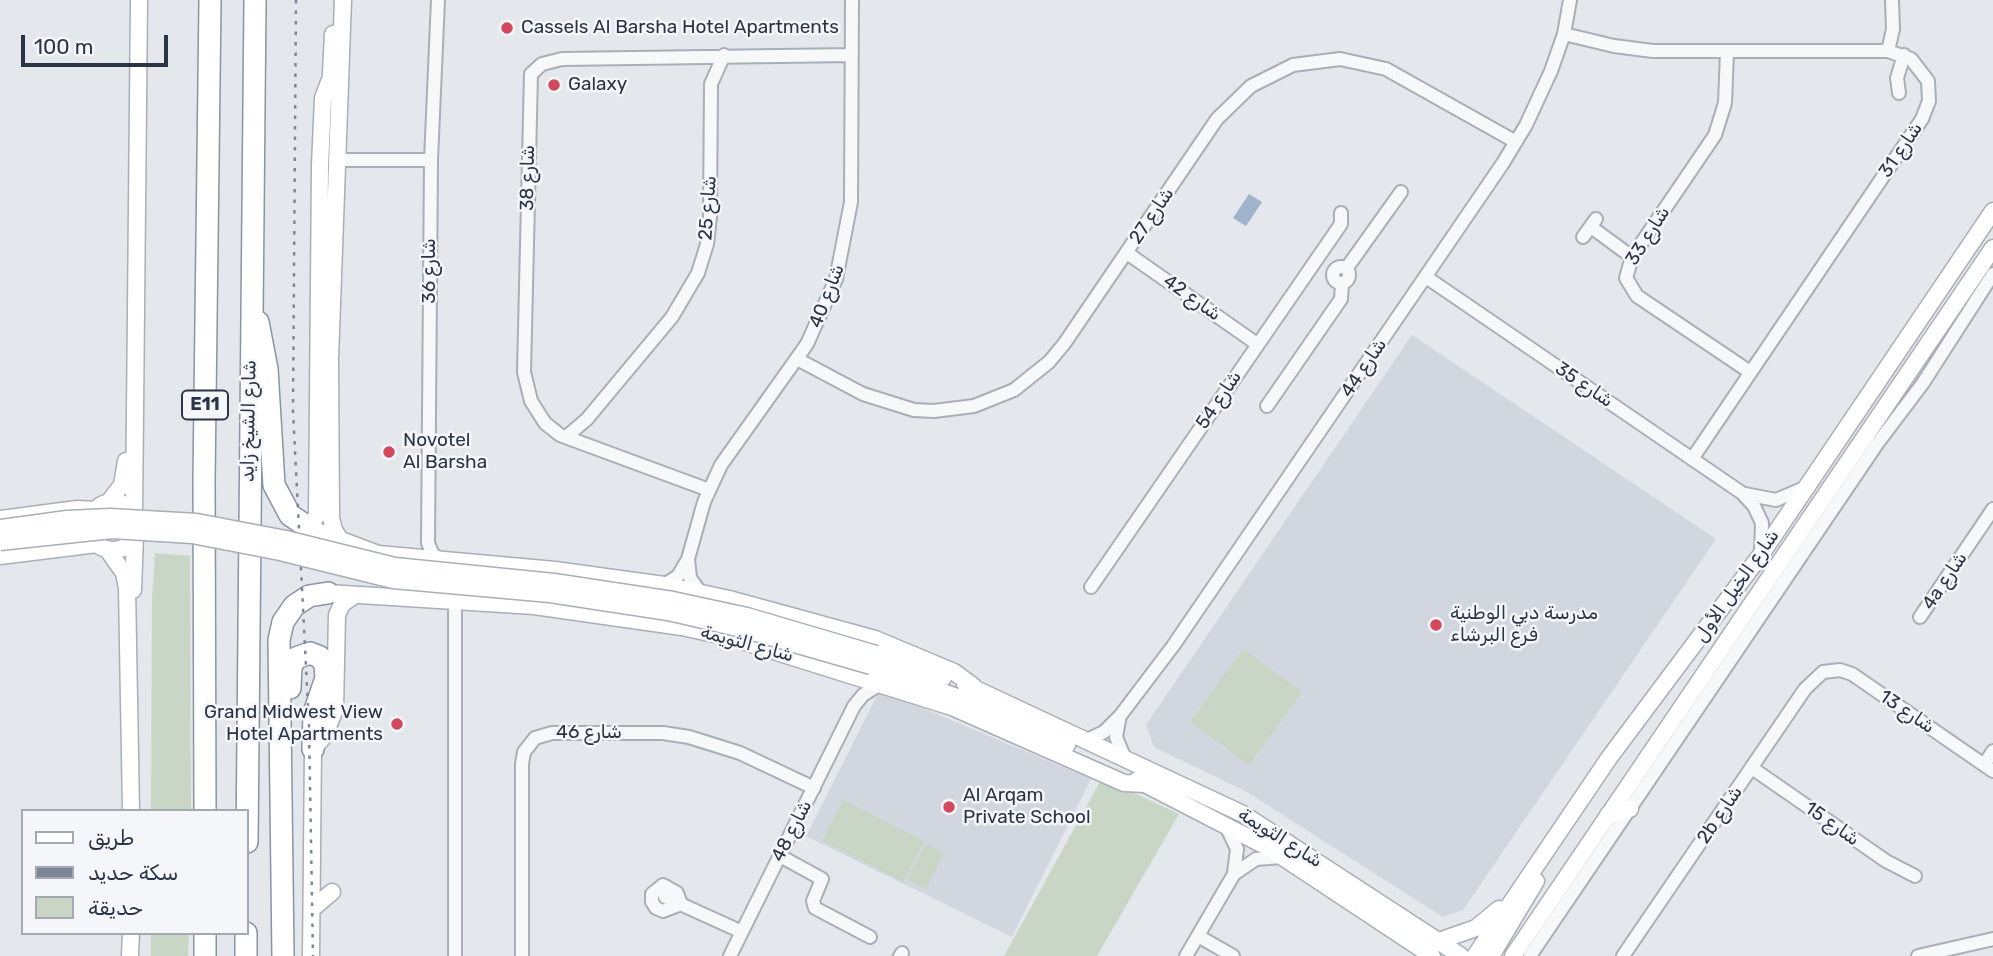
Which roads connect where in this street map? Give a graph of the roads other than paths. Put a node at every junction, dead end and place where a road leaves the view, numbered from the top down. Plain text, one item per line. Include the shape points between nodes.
1 (130, 0) edge
2 (139, 0) edge
3 (197, 0) edge
4 (210, 0) edge
5 (254, 0) edge
6 (334, 0) edge
7 (343, 0) edge
8 (438, 0) edge
9 (852, 0) edge
10 (1570, 0) edge
11 (1892, 0) edge
12 (1564, 34) junction
13 (1888, 51) junction
14 (1727, 52) junction
15 (724, 55) junction
16 (850, 55) junction
17 (1903, 55) junction
18 (703, 57) junction
19 (329, 82) junction
20 (711, 85) junction
21 (1899, 93) dead end
22 (208, 96) junction
23 (1516, 142) junction
24 (337, 160) junction
25 (431, 160) junction
26 (1401, 192) dead end
27 (1993, 211) edge
28 (1341, 213) dead end
29 (1590, 228) dead end
30 (1993, 248) edge
31 (1127, 253) junction
32 (1632, 257) junction
33 (1317, 258) junction
34 (1339, 274) junction
35 (1993, 274) edge
36 (1426, 277) junction
37 (250, 302) junction
38 (1952, 309) junction
39 (1955, 330) junction
40 (1257, 344) junction
41 (797, 359) junction
42 (1750, 372) junction
43 (1267, 406) dead end
44 (587, 419) junction
45 (566, 438) junction
46 (584, 445) junction
47 (1692, 459) junction
48 (1806, 487) junction
49 (709, 490) junction
50 (1742, 492) junction
51 (102, 506) junction
52 (1993, 509) edge
53 (134, 515) junction
54 (0, 519) edge
55 (0, 528) edge
56 (309, 528) junction
57 (135, 535) junction
58 (0, 542) edge
59 (428, 543) junction
60 (343, 544) junction
61 (102, 547) junction
62 (0, 556) edge
63 (1760, 556) junction
64 (416, 558) junction
65 (688, 559) junction
66 (440, 560) junction
67 (520, 566) junction
68 (555, 570) junction
69 (664, 585) junction
70 (1091, 587) dead end
71 (700, 592) junction
72 (328, 593) joint
73 (355, 595) junction
74 (455, 602) junction
75 (518, 605) junction
76 (552, 608) junction
77 (1920, 617) dead end
78 (130, 631) junction
79 (873, 660) junction
80 (841, 671) junction
81 (1817, 675) joint
82 (880, 684) junction
83 (973, 685) junction
84 (854, 706) junction
85 (1121, 716) junction
86 (1087, 740) junction
87 (313, 749) junction
88 (1993, 751) edge
89 (1125, 759) junction
90 (1752, 768) junction
91 (1989, 768) edge
92 (1144, 784) junction
93 (814, 788) junction
94 (283, 806) junction
95 (131, 809) edge
96 (205, 809) edge
97 (247, 809) edge
98 (1629, 809) junction
99 (1608, 815) junction
100 (1226, 826) junction
101 (1546, 849) junction
102 (780, 856) junction
103 (1282, 857) junction
104 (1234, 874) junction
105 (1528, 876) junction
106 (1915, 876) dead end
107 (332, 892) dead end
108 (666, 897) dead end
109 (312, 909) junction
110 (742, 932) junction
111 (131, 935) edge
112 (205, 935) edge
113 (246, 935) edge
114 (1198, 936) junction
115 (870, 937) dead end
116 (1993, 939) edge
117 (1428, 951) edge
118 (130, 956) edge
119 (205, 956) edge
120 (246, 956) edge
121 (284, 956) edge
122 (311, 956) edge
123 (455, 956) edge
124 (522, 956) edge
125 (730, 956) edge
126 (1186, 956) edge
127 (1233, 956) edge
128 (1461, 956) edge
129 (1475, 956) edge
130 (1491, 956) edge
131 (1513, 956) edge
132 (1530, 956) edge
133 (1623, 956) edge
134 (1918, 956) edge

1 - 51 street via 126,463 122,485
2 - 53 street
3 - 22 highway
4 - 22 highway, E11
5 - 37 highway, شارع الشيخ زايد / E11
6 - 19 street
7 - 24 street
8 - 25 street, شارع 36
9 - 16 street, شارع 40
10 - 12 street, شارع 44
11 - 13 street via 1894,27
12 - 14 street via 1640,50
12 - 23 street, شارع 44
13 - 14 street
13 - 17 street
14 - 32 street, شارع 33 via 1725,103 1714,135
15 - 16 street, شارع 38
15 - 18 street, شارع 38
15 - 20 street, شارع 25
16 - 41 street, شارع 40 via 853,180 846,241 829,298
17 - 21 street via 1897,78
17 - 42 street, شارع 31 via 1918,65 1928,81 1927,111
18 - 20 street, شارع 25
18 - 45 street, شارع 38 via 562,59 542,64 531,74 525,378 541,418
19 - 24 street via 327,147
19 - 56 street via 322,102 320,166 317,515
20 - 44 street, شارع 25 via 710,217 698,273 677,310
22 - 96 highway, E11
23 - 31 street, شارع 27 via 1386,69 1340,59 1293,65 1232,101
23 - 36 street, شارع 44
24 - 25 street
24 - 60 street via 330,359 331,518
25 - 59 street, شارع 36
26 - 34 street
27 - 48 street, شارع الخيل الأول
28 - 33 street, شارع 54 via 1343,222
29 - 32 street
30 - 38 street, شارع الخيل الأول
31 - 40 street, شارع 42
31 - 41 street, شارع 27 via 1049,362 1014,390 974,406 934,411 896,407
32 - 42 street, شارع 33 via 1626,278 1632,291
33 - 34 street
33 - 40 street, شارع 54
34 - 43 street via 1343,297
35 - 39 street
36 - 47 street, شارع 35
36 - 85 street, شارع 44 via 1224,575
37 - 56 highway via 265,355 274,485 290,515
37 - 97 highway, شارع الشيخ زايد / E11
38 - 39 street
38 - 99 street, شارع الخيل الأول
39 - 98 street
40 - 70 street, شارع 54
41 - 49 street, شارع 40 via 728,453
42 - 47 street, شارع 31
44 - 45 street, شارع 25
44 - 46 street
45 - 46 street, شارع 38
46 - 49 street, شارع 38
47 - 50 street, شارع 35
48 - 50 street, شارع 35 via 1776,500
48 - 63 street, شارع الخيل الأول
49 - 65 street, شارع 40
50 - 63 street, شارع 35 via 1762,523
51 - 53 street via 126,506
51 - 54 street
51 - 61 street via 89,527
52 - 77 street, 4a شارع
53 - 57 street
55 - 79 street, bridge via 110,517 210,524 395,566 567,583 673,600 796,629
56 - 60 street, شارع الثويمة
57 - 61 street via 121,549
57 - 78 street
58 - 79 street, bridge via 112,530 192,535 393,580 550,594 668,612
59 - 64 street
59 - 66 street
60 - 64 street, شارع الثويمة
61 - 62 street via 79,544
61 - 78 street via 124,573
63 - 101 street, شارع الخيل الأول
64 - 66 street, شارع الثويمة
65 - 69 street, شارع 40 via 678,576
65 - 71 street via 690,578
66 - 67 street, شارع الثويمة
67 - 68 street, شارع الثويمة
67 - 75 street via 532,587
68 - 69 street, شارع الثويمة
68 - 76 street via 541,587 542,597
69 - 71 street, شارع الثويمة
71 - 83 street, شارع الثويمة via 875,639 954,672
72 - 73 street, شارع الثويمة
72 - 94 highway via 309,596 294,607 280,631
73 - 74 street, شارع الثويمة
73 - 87 street via 342,604 337,615 335,709 325,735
74 - 75 street, شارع الثويمة
74 - 123 street
75 - 76 street, شارع الثويمة
76 - 80 street, شارع الثويمة via 707,632
78 - 95 street
79 - 83 street, شارع الثويمة
79 - 92 street, شارع الثويمة
80 - 82 street, شارع الثويمة
80 - 84 street via 853,687
81 - 90 street, 2b شارع
81 - 91 street, شارع 13 via 1834,669 1852,674
82 - 84 street, شارع 48
82 - 92 street, شارع الثويمة via 973,715 1124,783
83 - 86 street, شارع الثويمة
84 - 93 street, شارع 48
85 - 86 street, شارع 44
85 - 89 street via 1116,737
86 - 89 street, شارع الثويمة
87 - 94 highway via 314,713 326,670 320,656 310,653 300,655 291,667
87 - 109 street
88 - 91 street
89 - 117 street, شارع الثويمة via 1261,824
90 - 106 street, شارع 15 via 1886,861
90 - 133 street, 2b شارع
92 - 100 street, شارع الثويمة
93 - 102 street, شارع 48
93 - 124 street, شارع 46 via 740,753 690,737 552,733 535,738 522,758
94 - 121 highway
98 - 99 street
98 - 132 street
99 - 131 street, شارع الخيل الأول
100 - 103 street, شارع الثويمة
100 - 104 street via 1237,849
101 - 105 street, شارع الخيل الأول
101 - 130 street via 1534,884
102 - 110 street, شارع 48
102 - 115 street via 822,879 813,901 816,910
103 - 104 street via 1256,859
103 - 117 street, شارع الثويمة
104 - 114 street
105 - 117 street via 1482,924
105 - 129 street, شارع الخيل الأول
107 - 109 street
108 - 110 street
109 - 122 street
110 - 125 street, شارع 48
111 - 118 street
112 - 119 highway
113 - 120 highway
114 - 126 street
114 - 127 street
116 - 134 street
117 - 128 street, شارع الثويمة

